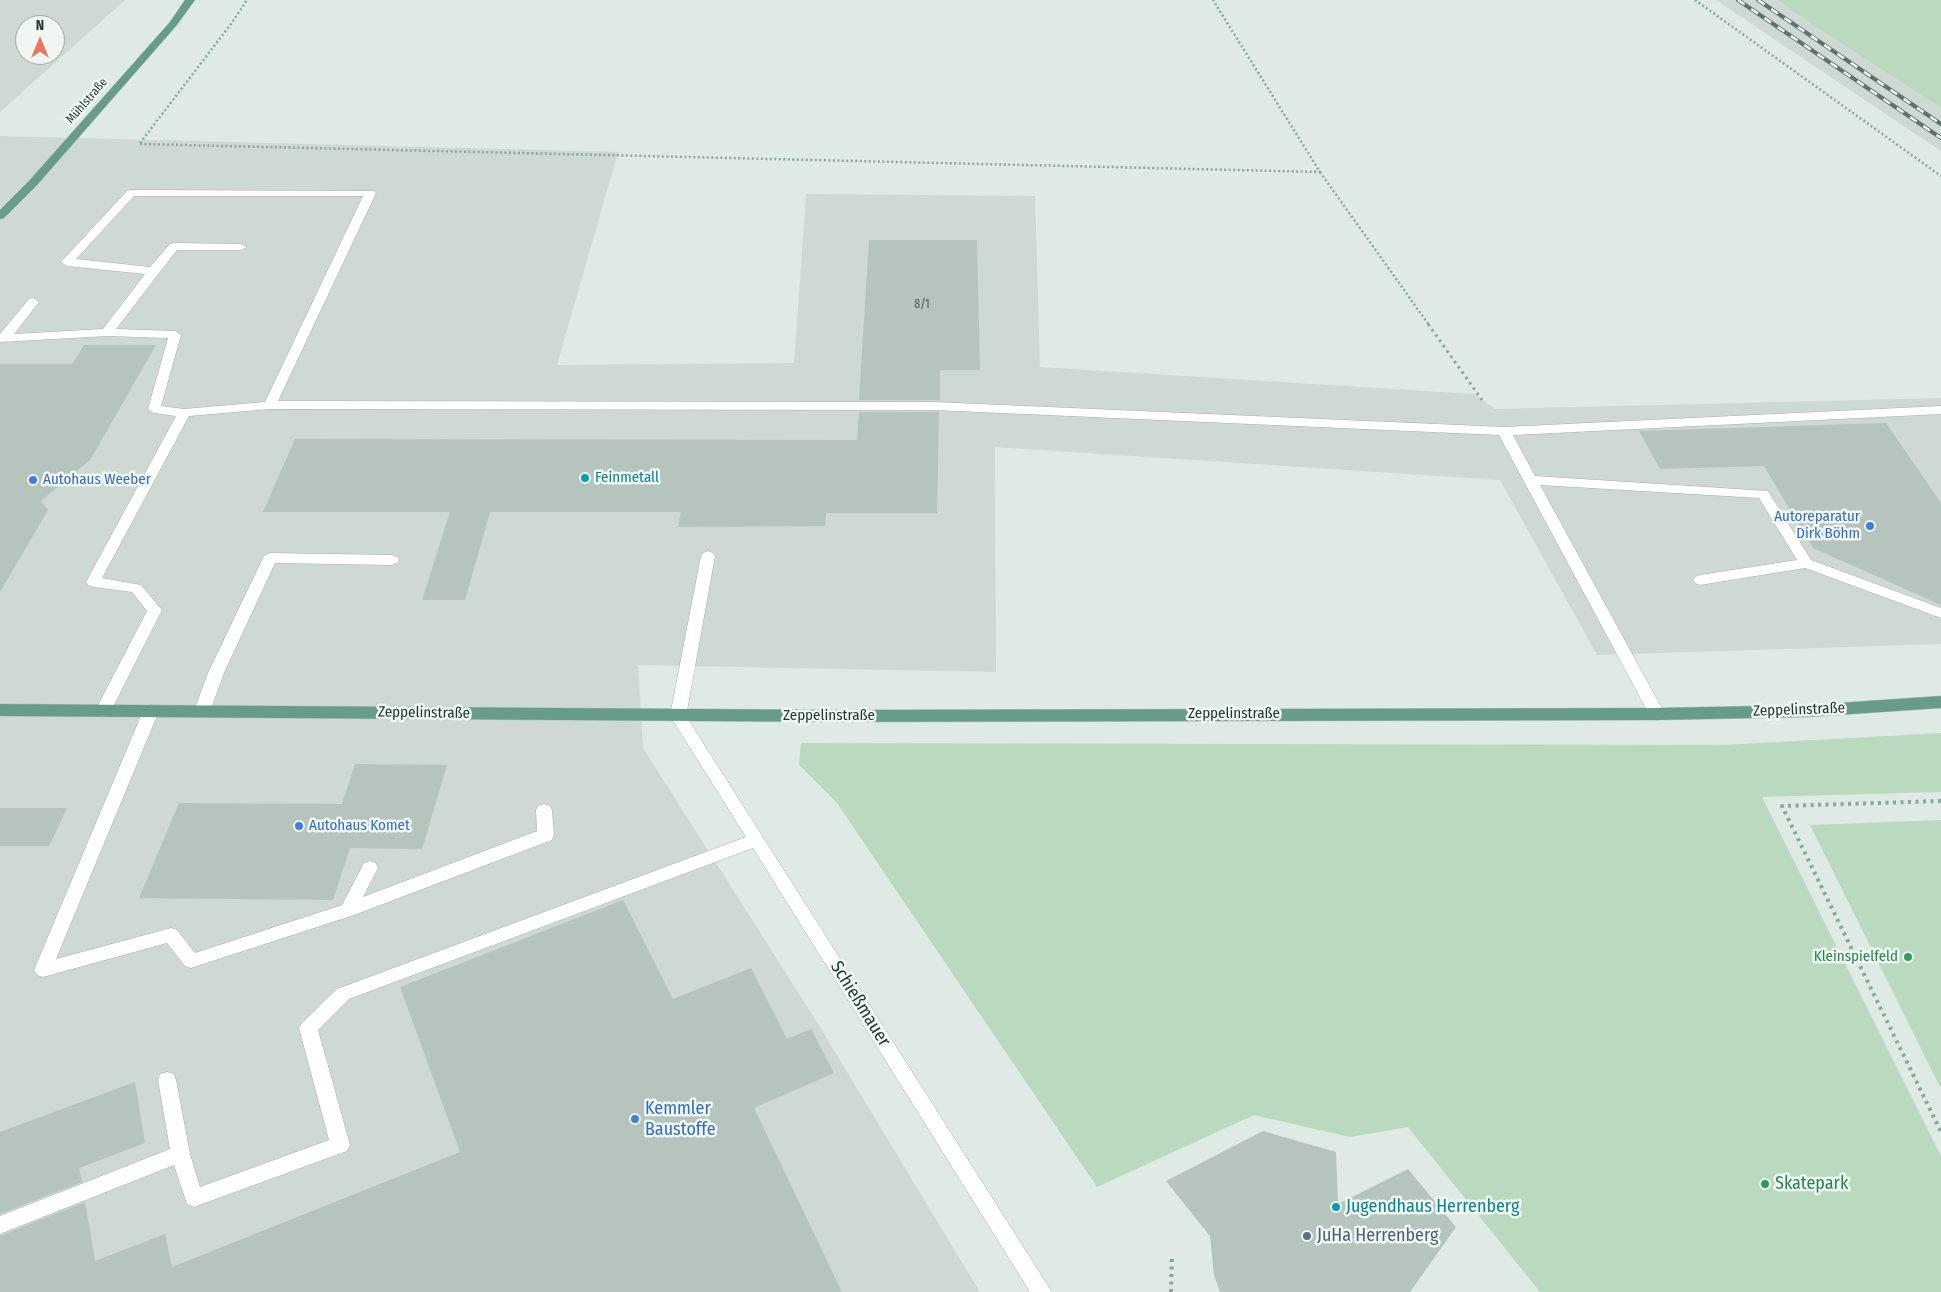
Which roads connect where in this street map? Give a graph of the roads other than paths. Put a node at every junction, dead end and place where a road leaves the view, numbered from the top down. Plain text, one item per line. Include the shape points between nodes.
1 (190, 0) edge
2 (0, 216) edge
3 (240, 247) dead end
4 (154, 271) junction
5 (34, 302) dead end
6 (107, 332) junction
7 (2, 338) edge
8 (270, 405) junction
9 (1941, 410) edge
10 (184, 413) junction
11 (1504, 431) junction
12 (1530, 480) junction
13 (708, 556) dead end
14 (392, 560) dead end
15 (1806, 562) junction
16 (1700, 580) dead end
17 (1941, 613) edge
18 (1941, 702) edge
19 (0, 710) edge
20 (104, 711) junction
21 (150, 711) junction
22 (202, 711) junction
23 (1657, 714) junction
24 (678, 716) junction
25 (544, 810) dead end
26 (757, 840) junction
27 (370, 868) dead end
28 (348, 910) junction
29 (167, 1080) dead end
30 (180, 1154) junction
31 (0, 1225) edge
32 (1042, 1292) edge

1 - 2 main road, Mühlstraße via 173,24 65,147
3 - 4 street via 174,246
4 - 6 street
4 - 8 street via 67,262 132,193 370,193
5 - 7 street
6 - 7 street
6 - 10 street via 174,335 154,409
8 - 10 street
8 - 11 street via 934,406
9 - 11 street
10 - 20 street via 93,582 136,588 155,610
11 - 12 street
12 - 15 street via 1763,494
12 - 23 street
13 - 24 street
14 - 22 street via 270,558 216,673
15 - 16 street
15 - 17 street
18 - 23 main road, Zeppelinstraße via 1808,711
19 - 20 main road, Zeppelinstraße
20 - 21 main road, Zeppelinstraße
21 - 22 main road, Zeppelinstraße
21 - 28 street via 43,970 171,935 190,961
22 - 24 main road, Zeppelinstraße
23 - 24 main road, Zeppelinstraße
24 - 26 street, Schießmauer
25 - 28 street via 546,835
26 - 30 street via 343,994 308,1028 340,1145 194,1198
26 - 32 street, Schießmauer
27 - 28 street
29 - 30 street
30 - 31 street

